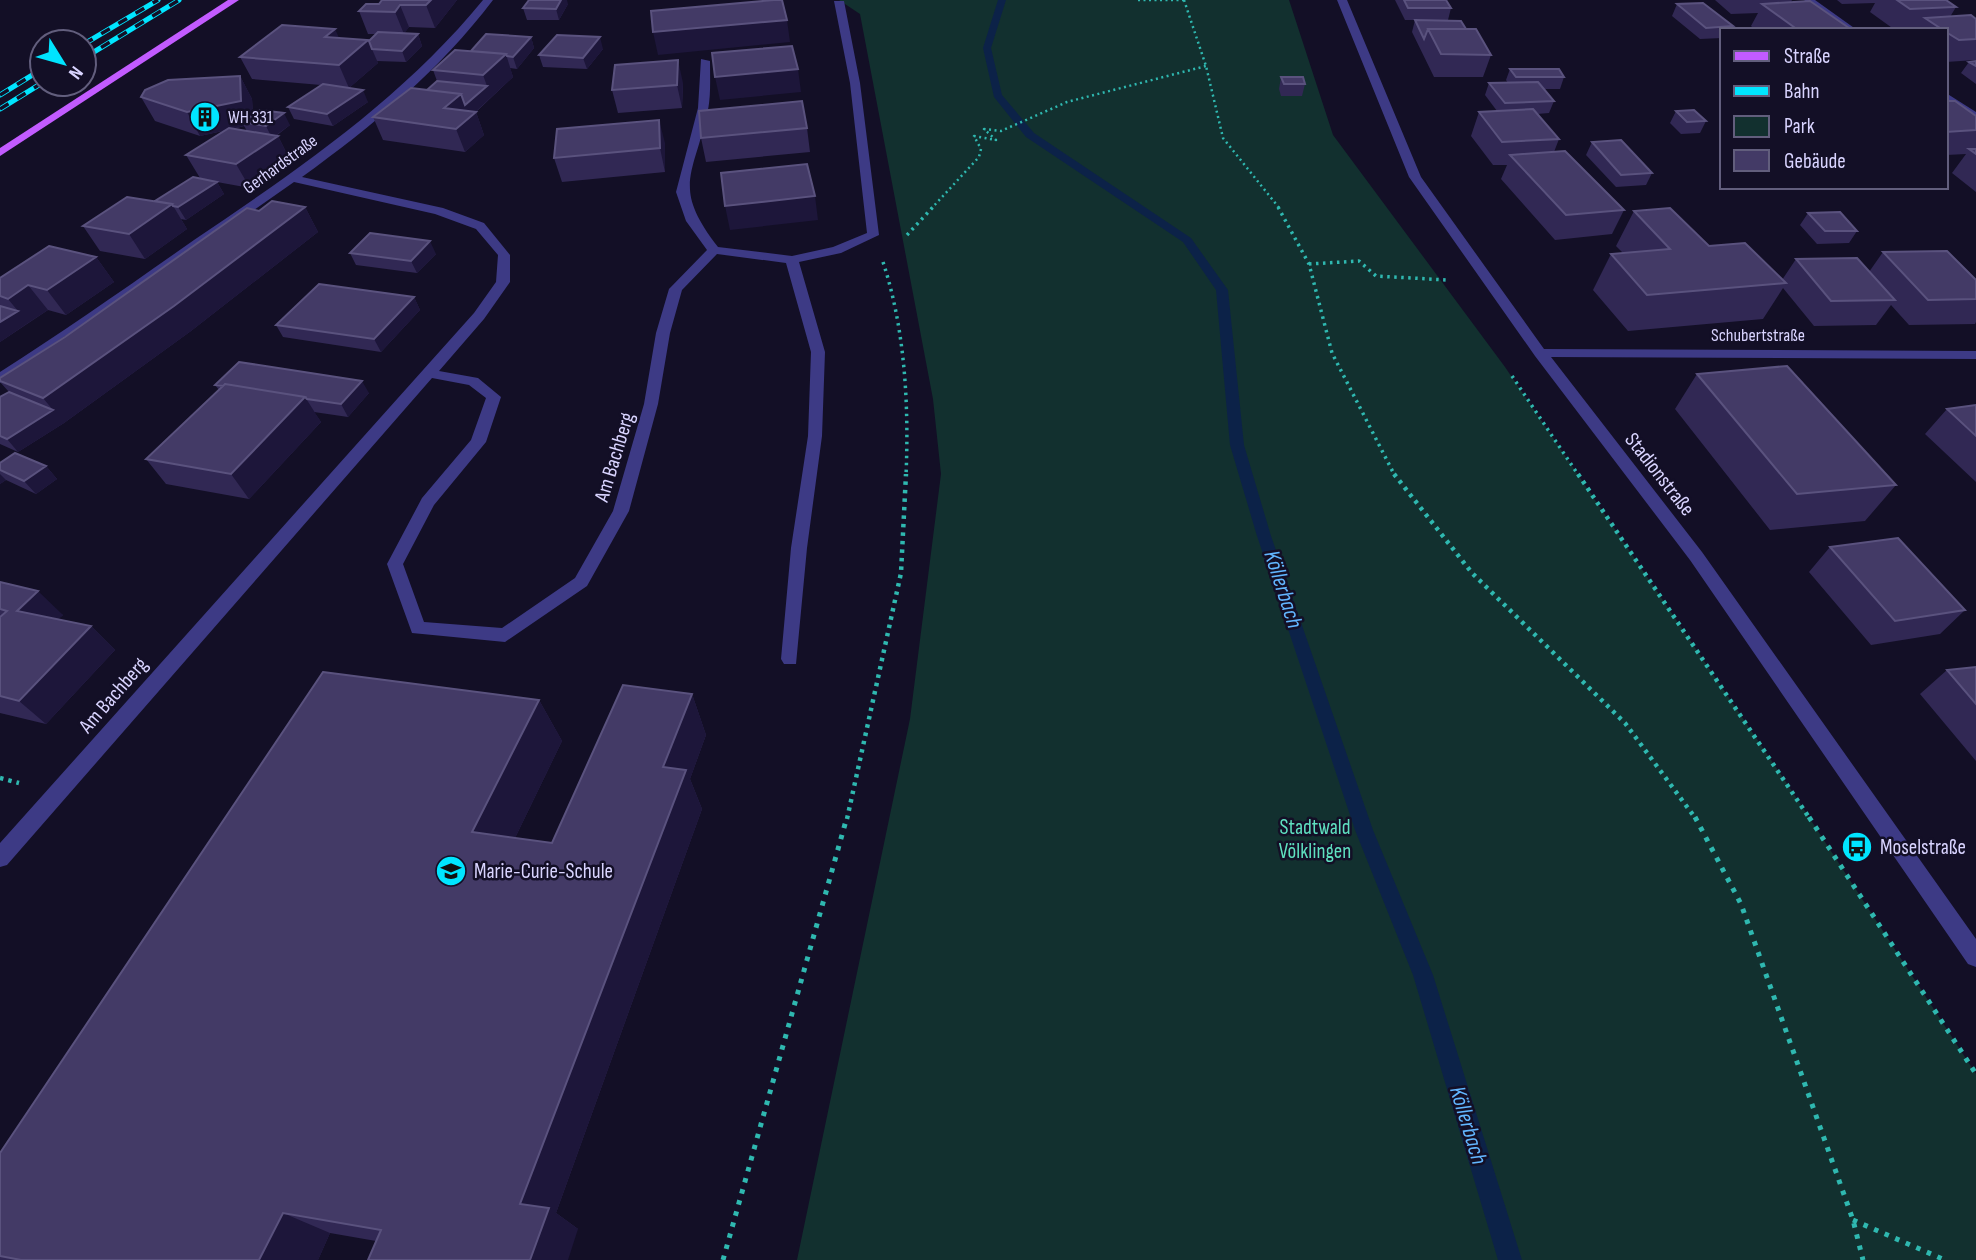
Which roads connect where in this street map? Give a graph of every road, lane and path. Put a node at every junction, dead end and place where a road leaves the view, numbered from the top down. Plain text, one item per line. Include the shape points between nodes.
1 (234, 0) edge
2 (488, 0) edge
3 (1138, 0) edge
4 (1184, 0) edge
5 (1342, 0) edge
6 (1810, 0) edge
7 (839, 1) edge
8 (1849, 28) edge
9 (705, 61) dead end
10 (1206, 66) junction
11 (1948, 97) edge
12 (1976, 117) edge
13 (0, 153) edge
14 (292, 178) junction
15 (873, 235) junction
16 (898, 242) dead end
17 (714, 250) junction
18 (891, 252) dead end
19 (792, 260) junction
20 (883, 261) junction
21 (1309, 264) junction
22 (1439, 269) dead end
23 (1447, 280) junction
24 (1454, 290) dead end
25 (1540, 353) junction
26 (1958, 355) junction
27 (1976, 355) edge
28 (1508, 370) dead end
29 (1976, 371) edge
30 (426, 373) junction
31 (0, 378) edge
32 (789, 659) dead end
33 (0, 858) edge
34 (1976, 957) edge
35 (1976, 1074) edge
36 (1853, 1220) junction
37 (723, 1260) edge
38 (1863, 1260) edge
39 (1945, 1260) edge

1 - 13 main road
2 - 14 street, Gerhardstraße via 462,36 401,95
3 - 4 path
4 - 10 path
5 - 25 street, Stadionstraße via 1415,177
6 - 8 street
7 - 15 street via 855,83
9 - 17 street via 703,108 682,192 692,221
10 - 16 path via 1033,114 1001,131 984,129 996,140 974,136 981,149 979,157
10 - 21 path via 1223,138 1281,210
11 - 12 street
14 - 30 street, Am Bachberg via 439,211 480,226 504,255 503,282 479,316
14 - 31 street, Gerhardstraße
15 - 19 street via 837,250
15 - 20 path
17 - 19 street
17 - 30 street, Am Bachberg via 676,289 621,511 581,582 505,635 418,628 395,564 428,502 478,442 494,397 473,381
18 - 20 path
19 - 32 street via 818,352 815,436
20 - 37 path via 897,304 908,434 901,573 840,849
21 - 23 path via 1359,261 1376,276
21 - 36 path via 1332,353 1388,467 1472,573 1625,723 1691,809 1741,904
22 - 23 path
23 - 24 path
25 - 26 street, Schubertstraße
25 - 34 street, Stadionstraße via 1696,556
26 - 27 street, Schubertstraße
26 - 29 street
28 - 35 path
30 - 33 street, Am Bachberg
36 - 38 path
36 - 39 path

